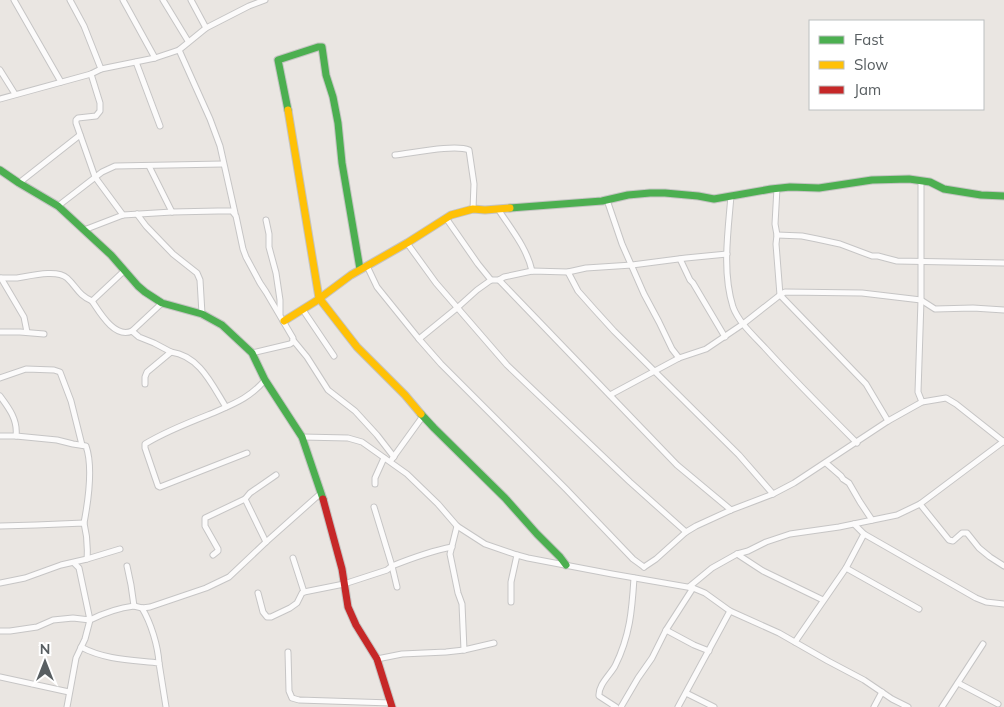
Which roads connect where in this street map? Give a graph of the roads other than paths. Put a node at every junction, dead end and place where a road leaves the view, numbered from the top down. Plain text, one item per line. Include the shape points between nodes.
1 (14, 0) edge
2 (70, 0) edge
3 (124, 0) edge
4 (163, 0) edge
5 (191, 0) edge
6 (265, 0) edge
7 (206, 28) junction
8 (188, 42) junction
9 (179, 50) junction
10 (155, 58) junction
11 (136, 62) junction
12 (101, 69) junction
13 (0, 70) edge
14 (91, 74) junction
15 (61, 82) junction
16 (15, 94) junction
17 (0, 98) edge
18 (160, 126) dead end
19 (80, 134) junction
20 (395, 155) dead end
21 (223, 164) junction
22 (149, 166) junction
23 (0, 170) edge
24 (95, 177) junction
25 (921, 181) junction
26 (19, 183) junction
27 (777, 188) junction
28 (731, 196) junction
29 (1004, 196) edge
30 (607, 200) junction
31 (58, 206) junction
32 (473, 209) junction
33 (498, 210) junction
34 (172, 212) junction
35 (235, 213) junction
36 (137, 214) junction
37 (124, 215) junction
38 (446, 218) junction
39 (266, 220) dead end
40 (84, 230) junction
41 (777, 235) junction
42 (407, 243) junction
43 (727, 254) junction
44 (680, 259) junction
45 (920, 261) junction
46 (1004, 263) edge
47 (632, 265) junction
48 (363, 267) junction
49 (124, 271) junction
50 (532, 271) junction
51 (568, 272) junction
52 (1, 278) edge
53 (491, 280) junction
54 (499, 280) junction
55 (780, 295) junction
56 (319, 298) junction
57 (921, 300) junction
58 (92, 301) junction
59 (162, 303) junction
60 (457, 308) junction
61 (303, 310) junction
62 (1004, 310) edge
63 (202, 314) junction
64 (282, 318) junction
65 (743, 324) junction
66 (132, 331) junction
67 (0, 332) edge
68 (27, 332) junction
69 (44, 334) dead end
70 (725, 337) junction
71 (419, 339) junction
72 (293, 340) junction
73 (171, 352) junction
74 (252, 353) junction
75 (334, 356) dead end
76 (679, 358) junction
77 (654, 371) junction
78 (0, 378) edge
79 (265, 380) junction
80 (145, 384) dead end
81 (610, 395) junction
82 (0, 396) edge
83 (922, 402) junction
84 (226, 407) junction
85 (423, 416) junction
86 (888, 421) junction
87 (0, 436) edge
88 (16, 436) junction
89 (302, 437) junction
90 (1004, 442) edge
91 (856, 443) junction
92 (82, 445) junction
93 (247, 453) dead end
94 (384, 458) junction
95 (392, 459) junction
96 (826, 463) junction
97 (276, 475) dead end
98 (375, 484) dead end
99 (321, 493) junction
100 (773, 494) junction
101 (245, 499) junction
102 (920, 504) junction
103 (374, 507) dead end
104 (731, 510) junction
105 (872, 520) junction
106 (84, 523) junction
107 (854, 524) junction
108 (0, 526) edge
109 (457, 526) junction
110 (686, 532) junction
111 (864, 534) junction
112 (266, 542) junction
113 (452, 547) junction
114 (120, 549) dead end
115 (738, 554) junction
116 (213, 555) dead end
117 (517, 555) junction
118 (292, 558) dead end
119 (88, 559) junction
120 (74, 563) junction
121 (566, 565) junction
122 (127, 566) dead end
123 (392, 566) junction
124 (1004, 566) edge
125 (644, 567) junction
126 (846, 568) junction
127 (634, 578) junction
128 (642, 580) junction
129 (0, 583) edge
130 (344, 584) junction
131 (398, 587) dead end
132 (691, 587) junction
133 (258, 592) dead end
134 (304, 592) junction
135 (823, 600) junction
136 (511, 602) dead end
137 (1004, 604) edge
138 (134, 606) junction
139 (142, 608) junction
140 (919, 609) dead end
141 (730, 611) junction
142 (90, 620) junction
143 (666, 630) junction
144 (0, 631) edge
145 (795, 642) junction
146 (494, 643) dead end
147 (983, 644) dead end
148 (81, 647) junction
149 (464, 650) junction
150 (288, 652) dead end
151 (709, 652) junction
152 (377, 659) junction
153 (159, 663) junction
154 (0, 677) edge
155 (958, 683) junction
156 (69, 692) junction
157 (882, 692) junction
158 (686, 693) junction
159 (998, 704) dead end
160 (392, 705) edge
161 (67, 707) edge
162 (166, 707) edge
163 (616, 707) edge
164 (621, 707) edge
165 (678, 707) edge
166 (714, 707) edge
167 (874, 707) edge
168 (908, 707) edge
169 (942, 707) edge

1 - 15 street
2 - 12 street
3 - 10 street
4 - 8 street
5 - 7 street
6 - 7 street
7 - 8 street
8 - 9 street
9 - 10 street
9 - 21 street via 210,119
10 - 11 street
11 - 12 street
11 - 18 street
12 - 14 street
13 - 16 street
14 - 15 street
14 - 19 street via 100,111 96,116 76,120
15 - 16 street
16 - 17 street
19 - 24 street
19 - 26 street
20 - 32 street via 454,147 469,150 474,184
21 - 22 street
21 - 35 street
22 - 24 street via 115,166
22 - 34 street
23 - 26 street
24 - 31 street
24 - 37 street
25 - 27 street via 872,180 819,188
25 - 29 street via 944,189
25 - 45 street
26 - 31 street
27 - 28 street
27 - 41 street via 774,224
28 - 30 street via 714,199 650,193
28 - 43 street
30 - 33 street
30 - 47 street
31 - 40 street
32 - 33 street
32 - 38 street
33 - 50 street via 522,246
34 - 35 street
34 - 36 street
35 - 64 street via 246,257
36 - 37 street
36 - 63 street via 173,254 198,273
37 - 40 street
38 - 42 street
38 - 53 street
39 - 64 street
40 - 49 street
41 - 45 street via 817,239 897,261
41 - 55 street
42 - 48 street
42 - 60 street
43 - 44 street
43 - 65 street via 730,293
44 - 47 street
44 - 70 street
45 - 46 street
45 - 57 street
47 - 51 street
47 - 76 street
48 - 56 street
48 - 56 street via 342,163 333,97 323,50 318,47 278,60
48 - 71 street
49 - 58 street
49 - 59 street
50 - 51 street
50 - 54 street
51 - 77 street via 578,291
52 - 58 street via 51,273 66,276 83,297
52 - 68 street via 24,317
53 - 54 street
53 - 60 street
54 - 81 street
55 - 57 street via 785,292 862,293
55 - 65 street
55 - 86 street via 866,384
56 - 61 street
56 - 85 street via 357,347
57 - 62 street via 935,309
57 - 83 street via 918,392
58 - 66 street via 109,325 123,333
59 - 63 street
59 - 66 street
60 - 71 street
60 - 110 street via 507,365
61 - 64 street
61 - 75 street
63 - 74 street via 222,325
64 - 72 street
65 - 70 street
65 - 91 street
66 - 73 street via 139,338
67 - 68 street
68 - 69 street
70 - 76 street via 706,349
71 - 125 street
72 - 74 street via 290,344
72 - 95 street via 328,390 354,411
73 - 80 street via 147,372
73 - 84 street via 193,361 207,375
74 - 79 street
76 - 77 street
77 - 81 street
77 - 100 street via 739,454
78 - 92 street via 26,369 60,372
79 - 84 street via 246,398
79 - 89 street
81 - 104 street via 677,465
82 - 88 street via 16,424
83 - 86 street
83 - 90 street via 946,398
84 - 93 street via 160,434 145,444 158,486 163,487
85 - 95 street
85 - 121 street via 493,485
86 - 91 street
87 - 88 street
88 - 92 street
89 - 94 street via 348,438 362,442
89 - 99 street
90 - 102 street
91 - 96 street
92 - 106 street via 86,446 89,454
94 - 95 street
94 - 98 street
95 - 109 street
96 - 100 street
96 - 105 street via 849,483
97 - 101 street
99 - 112 street
99 - 130 street
100 - 104 street
101 - 112 street
101 - 116 street via 205,518 205,526 218,549
102 - 105 street via 897,515
102 - 124 street via 949,540 967,533 979,548
103 - 123 street
104 - 110 street
105 - 107 street
106 - 108 street
106 - 119 street
107 - 111 street
107 - 115 street via 790,534
109 - 113 street
109 - 117 street via 485,544
110 - 125 street
111 - 126 street
111 - 137 street via 976,598
112 - 139 street via 229,577 206,588
113 - 123 street
113 - 149 street via 450,554 462,604
114 - 119 street
115 - 132 street via 712,568
115 - 135 street via 763,571
117 - 121 street
117 - 136 street via 511,582
118 - 134 street
119 - 120 street
120 - 129 street
120 - 142 street via 79,568
121 - 127 street
122 - 138 street
123 - 130 street
123 - 131 street
125 - 128 street
126 - 135 street
126 - 140 street
127 - 128 street
127 - 163 street via 627,637 615,666 599,691 599,696
128 - 132 street
130 - 134 street
130 - 152 street via 348,607
132 - 141 street via 704,592
132 - 143 street
133 - 134 street via 266,617 290,608
135 - 145 street
138 - 139 street
138 - 142 street
139 - 153 street via 152,630
141 - 145 street
141 - 151 street
142 - 144 street via 63,618 37,627
142 - 148 street
143 - 151 street
143 - 164 street
145 - 157 street
146 - 149 street
147 - 155 street
148 - 153 street via 104,657
148 - 156 street
149 - 152 street
150 - 160 street via 292,698
151 - 158 street
152 - 160 street
153 - 162 street
154 - 156 street
155 - 159 street
155 - 169 street
156 - 161 street
157 - 167 street
157 - 168 street
158 - 165 street
158 - 166 street

